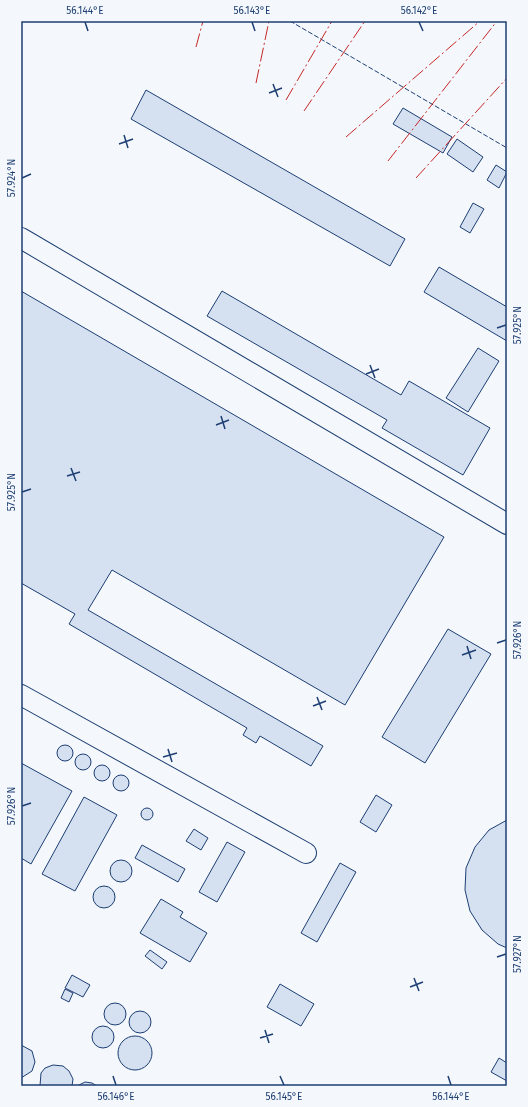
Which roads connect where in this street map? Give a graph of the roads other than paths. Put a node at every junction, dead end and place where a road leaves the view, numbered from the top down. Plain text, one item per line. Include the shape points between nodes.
1 (21, 238) edge
2 (507, 524) edge
3 (21, 695) edge
4 (306, 853) dead end

1 - 2 lane
3 - 4 lane

